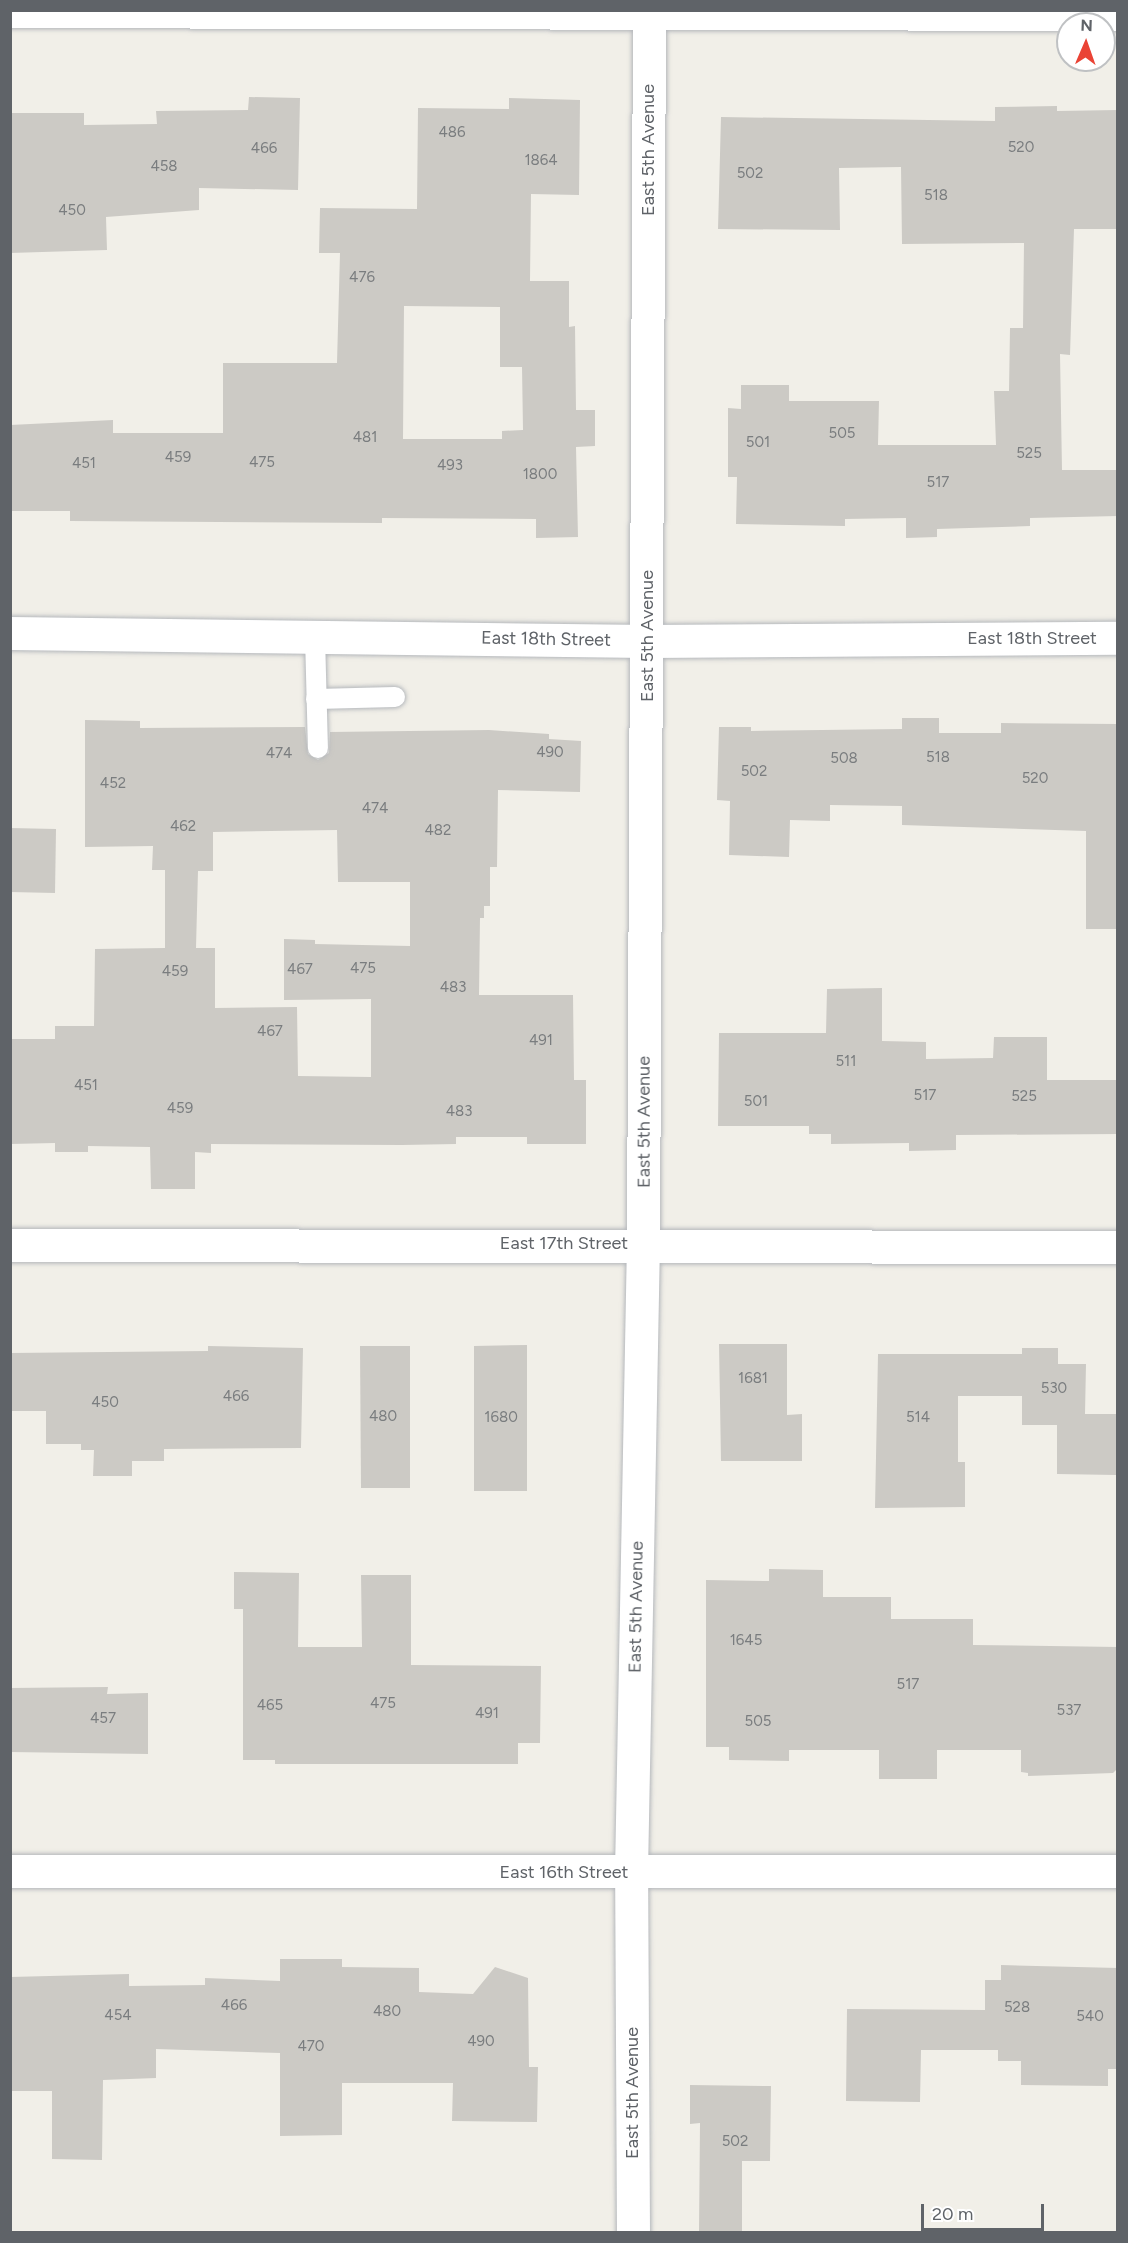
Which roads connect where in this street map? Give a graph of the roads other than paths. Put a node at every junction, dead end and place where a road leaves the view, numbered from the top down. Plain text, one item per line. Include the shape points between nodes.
1 (10, 11) edge
2 (649, 12) edge
3 (1118, 14) edge
4 (10, 633) edge
5 (315, 636) junction
6 (1118, 638) edge
7 (648, 640) junction
8 (395, 696) dead end
9 (316, 699) junction
10 (318, 748) dead end
11 (643, 1243) junction
12 (10, 1245) edge
13 (1118, 1247) edge
14 (10, 1871) edge
15 (1118, 1871) edge
16 (631, 1872) junction
17 (633, 2232) edge

1 - 2 street
2 - 3 street
2 - 7 street, East 5th Avenue
4 - 5 street, East 18th Street
5 - 7 street, East 18th Street
5 - 9 lane
6 - 7 street, East 18th Street
7 - 11 street, East 5th Avenue
8 - 9 lane
9 - 10 lane
11 - 12 street, East 17th Street
11 - 13 street, East 17th Street
11 - 16 street, East 5th Avenue
14 - 16 street, East 16th Street
15 - 16 street, East 16th Street
16 - 17 street, East 5th Avenue

